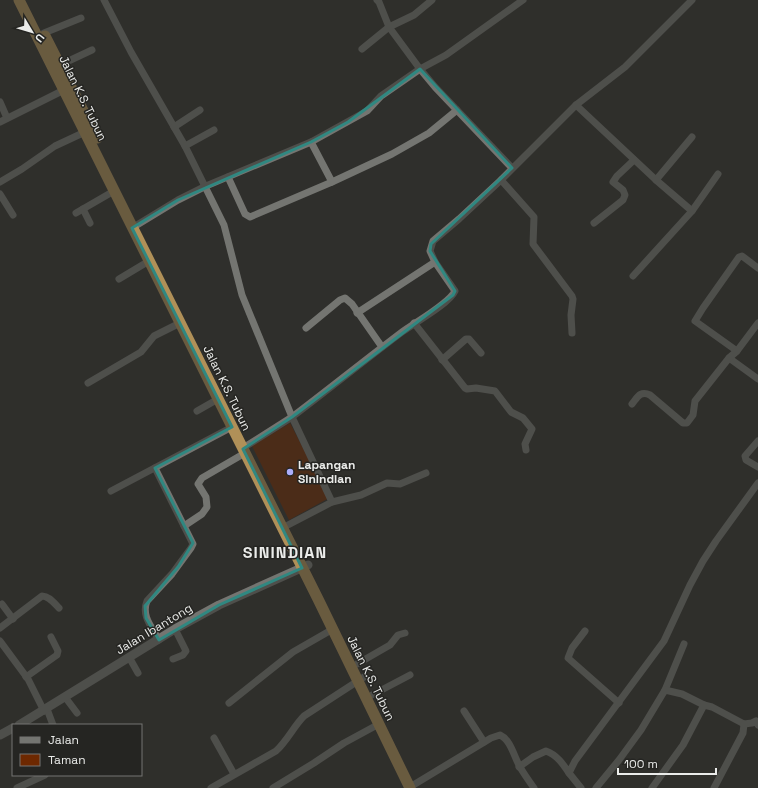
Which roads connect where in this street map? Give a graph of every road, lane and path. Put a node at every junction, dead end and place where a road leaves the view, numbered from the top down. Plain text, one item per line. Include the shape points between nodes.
1 (19, 0) edge
2 (27, 0) edge
3 (104, 0) edge
4 (376, 0) edge
5 (432, 0) edge
6 (523, 0) edge
7 (692, 0) edge
8 (81, 18) dead end
9 (389, 27) junction
10 (44, 34) junction
11 (362, 49) dead end
12 (92, 50) dead end
13 (60, 65) junction
14 (420, 69) junction
15 (64, 90) junction
16 (0, 102) edge
17 (576, 105) junction
18 (200, 110) dead end
19 (457, 110) junction
20 (3, 120) edge
21 (174, 127) junction
22 (214, 130) dead end
23 (85, 132) junction
24 (692, 137) dead end
25 (311, 142) junction
26 (185, 146) junction
27 (634, 160) junction
28 (512, 168) junction
29 (718, 174) dead end
30 (228, 177) junction
31 (501, 180) junction
32 (656, 180) junction
33 (0, 182) edge
34 (332, 182) junction
35 (206, 186) junction
36 (114, 191) junction
37 (0, 194) edge
38 (83, 209) junction
39 (692, 210) junction
40 (76, 213) dead end
41 (13, 215) dead end
42 (594, 222) dead end
43 (90, 223) dead end
44 (135, 226) junction
45 (149, 261) junction
46 (435, 262) junction
47 (758, 268) edge
48 (633, 276) dead end
49 (119, 279) dead end
50 (357, 313) junction
51 (180, 323) junction
52 (414, 323) junction
53 (758, 323) edge
54 (306, 328) dead end
55 (572, 333) dead end
56 (382, 347) junction
57 (737, 351) junction
58 (481, 353) dead end
59 (729, 358) junction
60 (442, 360) junction
61 (758, 379) edge
62 (88, 383) dead end
63 (218, 398) junction
64 (632, 404) dead end
65 (197, 411) dead end
66 (292, 417) junction
67 (232, 427) junction
68 (758, 441) edge
69 (245, 449) junction
70 (526, 450) dead end
71 (758, 467) edge
72 (155, 468) junction
73 (426, 473) dead end
74 (758, 483) edge
75 (111, 492) dead end
76 (332, 502) junction
77 (288, 525) junction
78 (184, 526) junction
79 (305, 566) junction
80 (2, 604) dead end
81 (59, 608) dead end
82 (13, 619) junction
83 (0, 628) edge
84 (175, 629) junction
85 (333, 629) junction
86 (585, 631) dead end
87 (405, 633) dead end
88 (51, 637) dead end
89 (159, 640) junction
90 (0, 641) edge
91 (684, 644) dead end
92 (130, 657) junction
93 (173, 659) dead end
94 (352, 661) junction
95 (138, 674) dead end
96 (410, 675) dead end
97 (26, 677) junction
98 (361, 679) junction
99 (665, 690) junction
100 (372, 695) junction
101 (65, 697) junction
102 (229, 703) dead end
103 (619, 703) junction
104 (704, 704) junction
105 (45, 710) junction
106 (464, 711) dead end
107 (76, 713) dead end
108 (757, 721) edge
109 (21, 724) edge
110 (52, 724) edge
111 (379, 724) junction
112 (744, 724) junction
113 (12, 729) edge
114 (0, 735) edge
115 (214, 738) dead end
116 (484, 742) junction
117 (519, 766) junction
118 (569, 773) junction
119 (234, 774) junction
120 (43, 776) edge
121 (413, 787) edge
122 (17, 788) edge
123 (211, 788) edge
124 (273, 788) edge
125 (534, 788) edge
126 (581, 788) edge
127 (596, 788) edge
128 (652, 788) edge
129 (714, 788) edge

1 - 15 highway, Jalan K.S. Tubun
2 - 10 highway, Jalan K.S. Tubun
3 - 21 street
4 - 9 street
5 - 9 street via 414,15
6 - 14 street via 446,55
7 - 17 street via 625,67
8 - 10 street
9 - 11 street
9 - 14 street
10 - 13 highway, Jalan K.S. Tubun
12 - 13 street
13 - 44 highway, Jalan K.S. Tubun
14 - 19 street
14 - 25 street via 381,96 367,111
15 - 20 street
15 - 23 highway, Jalan K.S. Tubun
16 - 20 street
17 - 27 street
17 - 28 street
18 - 21 street
19 - 28 street
19 - 34 street via 420,139
21 - 26 street
22 - 26 street
23 - 33 street via 55,146
23 - 36 highway, Jalan K.S. Tubun
24 - 32 street
25 - 30 street
25 - 34 street
26 - 35 street
27 - 32 street
27 - 42 street via 613,182 623,190 623,200
28 - 31 street
29 - 39 street
30 - 34 street via 248,217
30 - 35 street
31 - 46 street via 433,241 430,251
31 - 55 street via 534,217 533,244 572,296
32 - 39 street
35 - 44 street
35 - 66 street via 224,225 242,295
36 - 38 street
36 - 44 highway, Jalan K.S. Tubun
37 - 41 street
38 - 40 street
38 - 43 street
39 - 48 street
44 - 45 highway, Jalan K.S. Tubun
44 - 69 highway, Jalan K.S. Tubun
45 - 49 street
45 - 51 highway, Jalan K.S. Tubun
46 - 50 street
46 - 52 street via 455,291 444,303
47 - 57 street via 742,256 739,257 695,321
50 - 54 street via 345,298
50 - 56 street
51 - 62 street via 154,336 141,352
51 - 63 highway, Jalan K.S. Tubun
52 - 56 street
52 - 60 street
53 - 57 street
56 - 66 street
57 - 59 street
58 - 60 street via 469,339 466,339
59 - 61 street
59 - 64 street via 695,401 693,415 687,423 680,421 646,393 640,394
60 - 70 street via 465,388 495,391 512,412 524,418 532,430 525,444
63 - 65 street
63 - 67 highway, Jalan K.S. Tubun
66 - 69 street
66 - 76 street
67 - 69 highway, Jalan K.S. Tubun
67 - 72 street
68 - 71 street via 745,456 746,460
69 - 77 highway, Jalan K.S. Tubun
69 - 78 street via 202,478 198,484 206,497 207,507 202,514
69 - 79 highway, Jalan K.S. Tubun
72 - 75 street
72 - 78 street
73 - 76 street via 400,484 387,483 361,495
74 - 103 street via 703,561 664,641
76 - 77 street
77 - 79 highway, Jalan K.S. Tubun
78 - 89 street via 192,541 191,548 145,606 146,618
79 - 84 street, Jalan Ibantong via 219,605
79 - 85 highway, Jalan K.S. Tubun
79 - 94 highway, Jalan K.S. Tubun
80 - 82 street
81 - 82 street via 46,596 42,596
82 - 83 street
84 - 89 street, Jalan Ibantong
84 - 93 street via 186,652
85 - 94 highway, Jalan K.S. Tubun
85 - 102 street via 293,652
86 - 103 street via 568,658
87 - 94 street via 398,635 390,645
88 - 97 street via 58,651 57,655
89 - 92 street, Jalan Ibantong
90 - 97 street
91 - 99 street
92 - 95 street
92 - 101 street, Jalan Ibantong
94 - 98 highway, Jalan K.S. Tubun
96 - 100 street
97 - 105 street
98 - 100 highway, Jalan K.S. Tubun
98 - 111 highway, Jalan K.S. Tubun
98 - 119 street via 304,716 276,751
99 - 104 street
99 - 127 street via 641,730
100 - 121 highway, Jalan K.S. Tubun
101 - 105 street, Jalan Ibantong
101 - 107 street
103 - 118 street via 575,761
104 - 112 street
104 - 128 street via 683,745
105 - 109 street, Jalan Ibantong
105 - 110 street
106 - 116 street
108 - 112 street
111 - 121 highway, Jalan K.S. Tubun
111 - 124 street
112 - 129 street via 743,733
113 - 114 street
115 - 119 street
116 - 117 street via 496,735 503,736
116 - 121 street
117 - 118 street via 546,751 563,763
117 - 125 street
118 - 126 street
119 - 123 street
120 - 122 street

